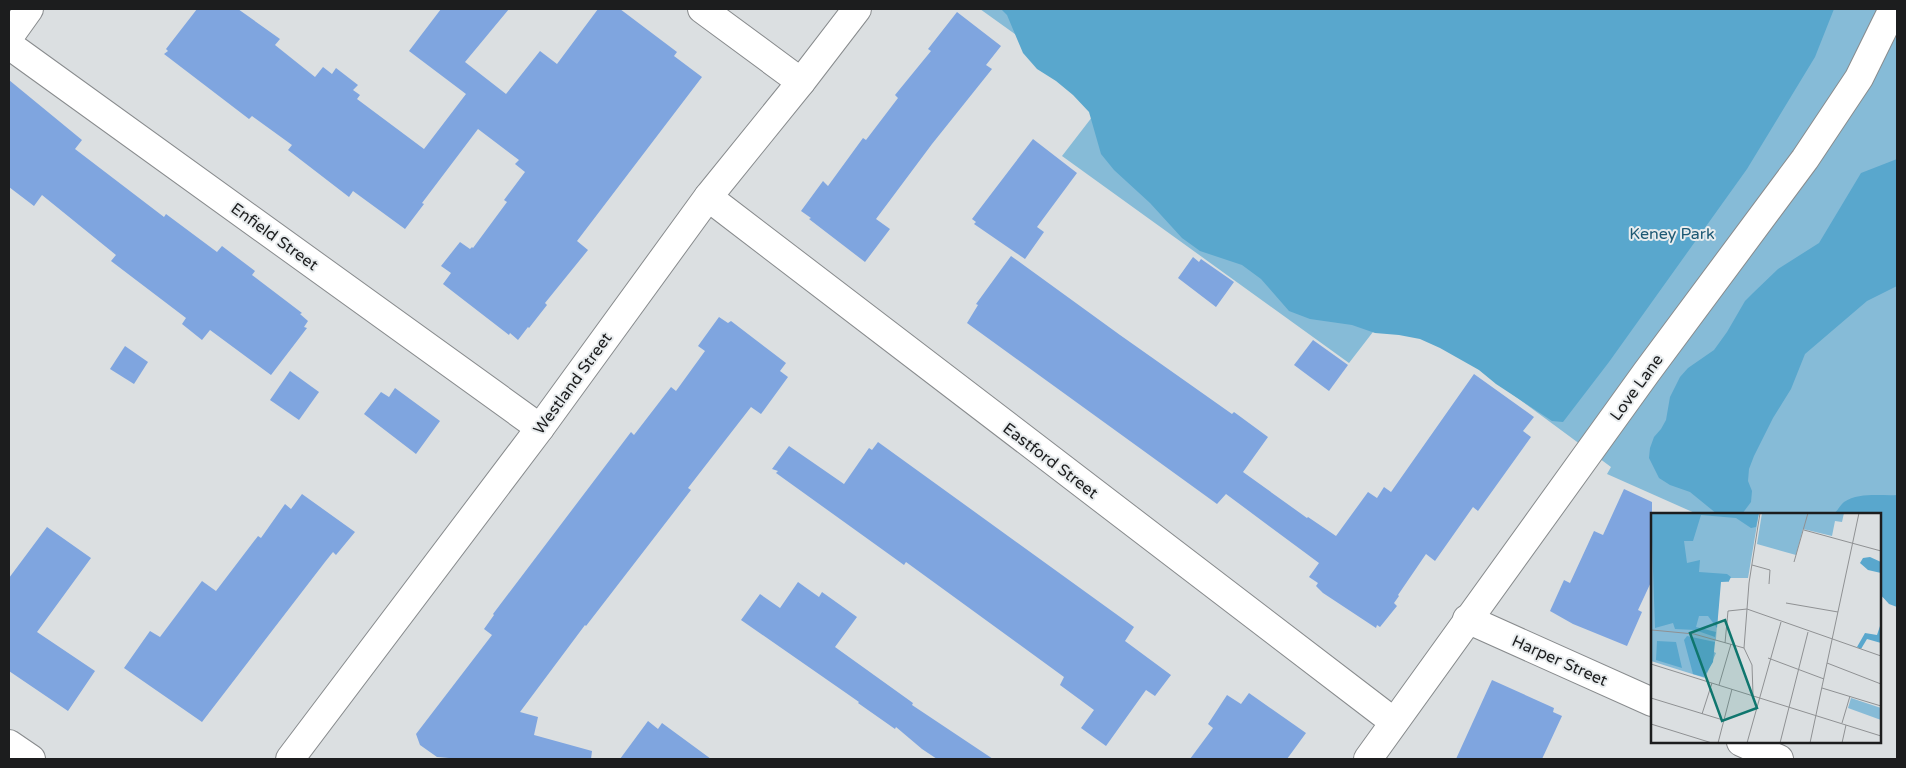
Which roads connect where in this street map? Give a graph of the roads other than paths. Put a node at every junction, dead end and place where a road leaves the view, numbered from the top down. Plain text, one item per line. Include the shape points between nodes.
1 (29, 9) edge
2 (702, 9) edge
3 (856, 9) edge
4 (1893, 9) edge
5 (9, 37) edge
6 (9, 45) edge
7 (801, 82) junction
8 (708, 197) junction
9 (540, 428) junction
10 (1467, 619) junction
11 (1651, 702) edge
12 (1394, 722) junction
13 (1742, 743) edge
14 (9, 744) edge
15 (32, 759) edge
16 (290, 759) edge
17 (1368, 759) edge
18 (1779, 759) edge

1 - 5 street
2 - 7 street
3 - 7 street, Westland Street
4 - 10 street, Love Lane via 1859,78 1805,159
6 - 9 street, Enfield Street
7 - 8 street, Westland Street
8 - 9 street, Westland Street
8 - 12 street, Eastford Street
9 - 16 street, Westland Street
10 - 11 street, Harper Street
10 - 12 street, Love Lane
12 - 17 street, Love Lane
13 - 18 street
14 - 15 street

